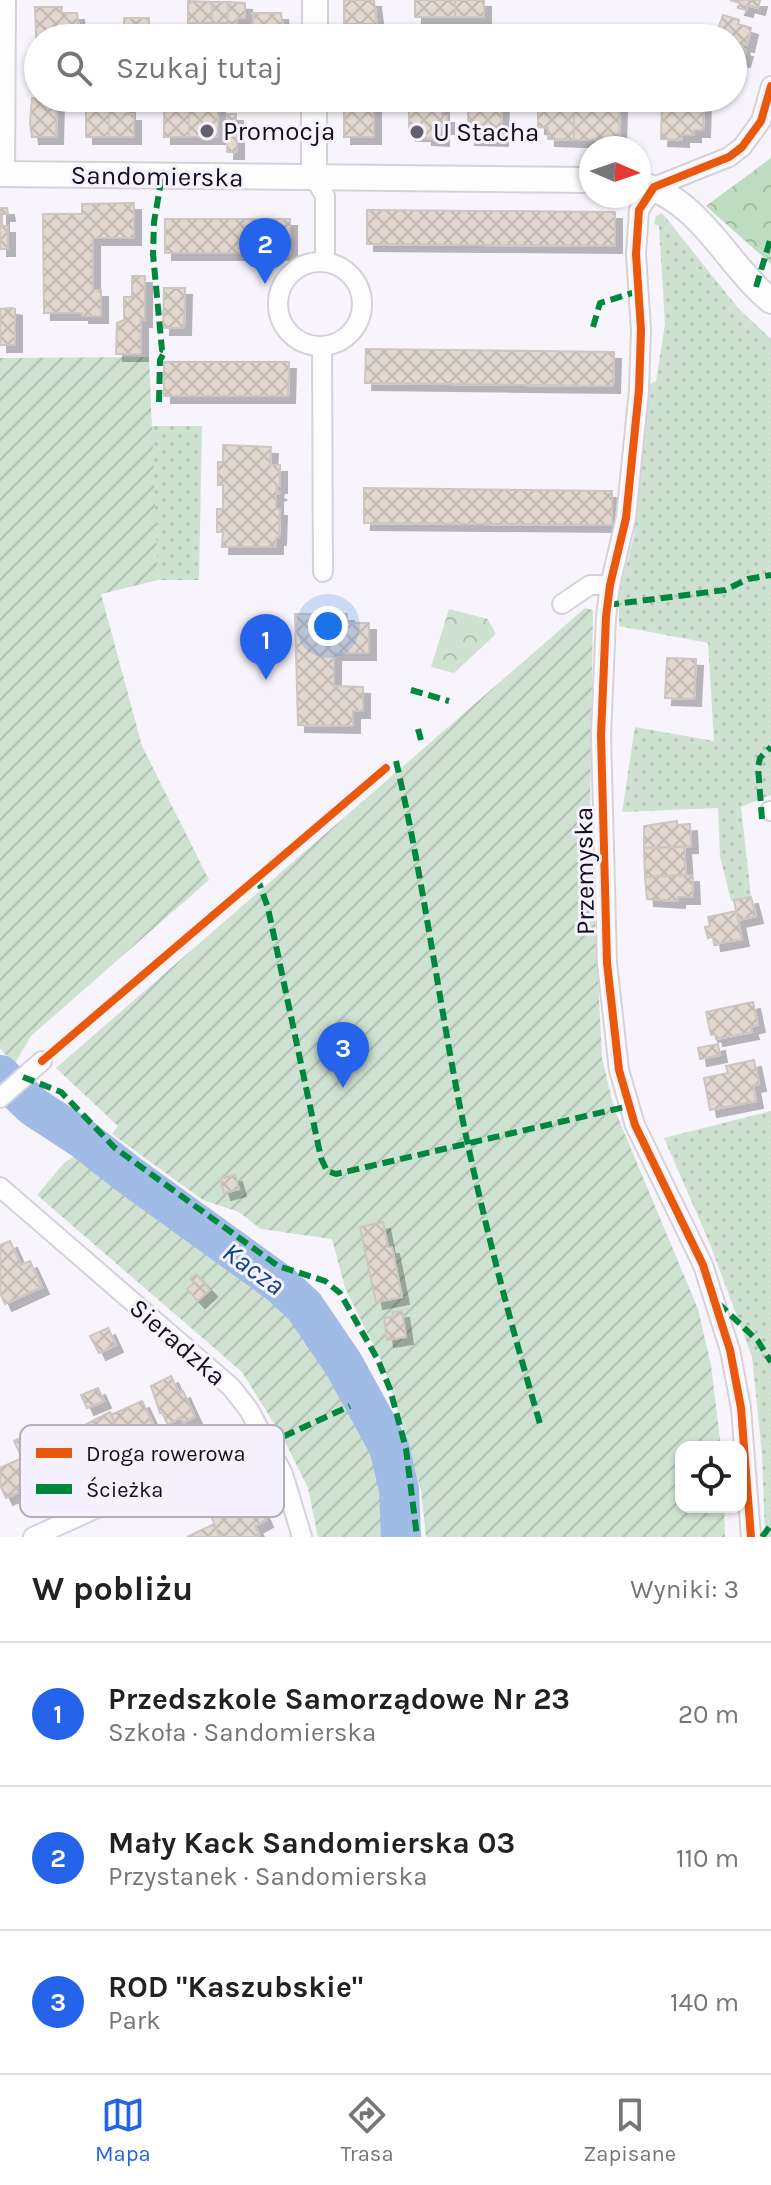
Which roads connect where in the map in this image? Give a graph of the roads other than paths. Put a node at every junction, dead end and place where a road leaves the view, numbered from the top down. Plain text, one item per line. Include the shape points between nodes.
1 (6, 0) edge
2 (315, 0) edge
3 (315, 24) edge
4 (771, 86) edge
5 (314, 112) edge
6 (3, 174) edge
7 (314, 177) junction
8 (579, 180) edge
9 (651, 184) edge
10 (651, 188) edge
11 (640, 208) edge
12 (325, 262) junction
13 (771, 301) edge
14 (322, 347) junction
15 (323, 572) dead end
16 (610, 585) junction
17 (562, 604) dead end
18 (42, 1061) dead end
19 (1, 1098) edge
20 (0, 1187) edge
21 (256, 1425) edge
22 (284, 1477) edge
23 (77, 1517) edge
24 (33, 1537) edge
25 (302, 1537) edge
26 (751, 1537) edge

1 - 6 street
2 - 3 street
4 - 9 street via 761,121 742,147 729,157
5 - 7 street
6 - 7 street, Sandomierska
7 - 8 street, Sandomierska
7 - 12 street via 325,196
10 - 13 street via 694,217
11 - 16 street, Przemyska via 639,390 626,518
12 - 14 street via 355,280 362,305 355,329
12 - 14 street via 293,271 281,284 276,301 289,335
14 - 15 street
16 - 17 street via 590,585
16 - 26 street, Przemyska via 601,735 605,924 619,1070 635,1125 703,1265 730,1350 741,1408
18 - 19 street
20 - 21 street, Sieradzka via 220,1375
22 - 25 street, Sieradzka
23 - 24 street

